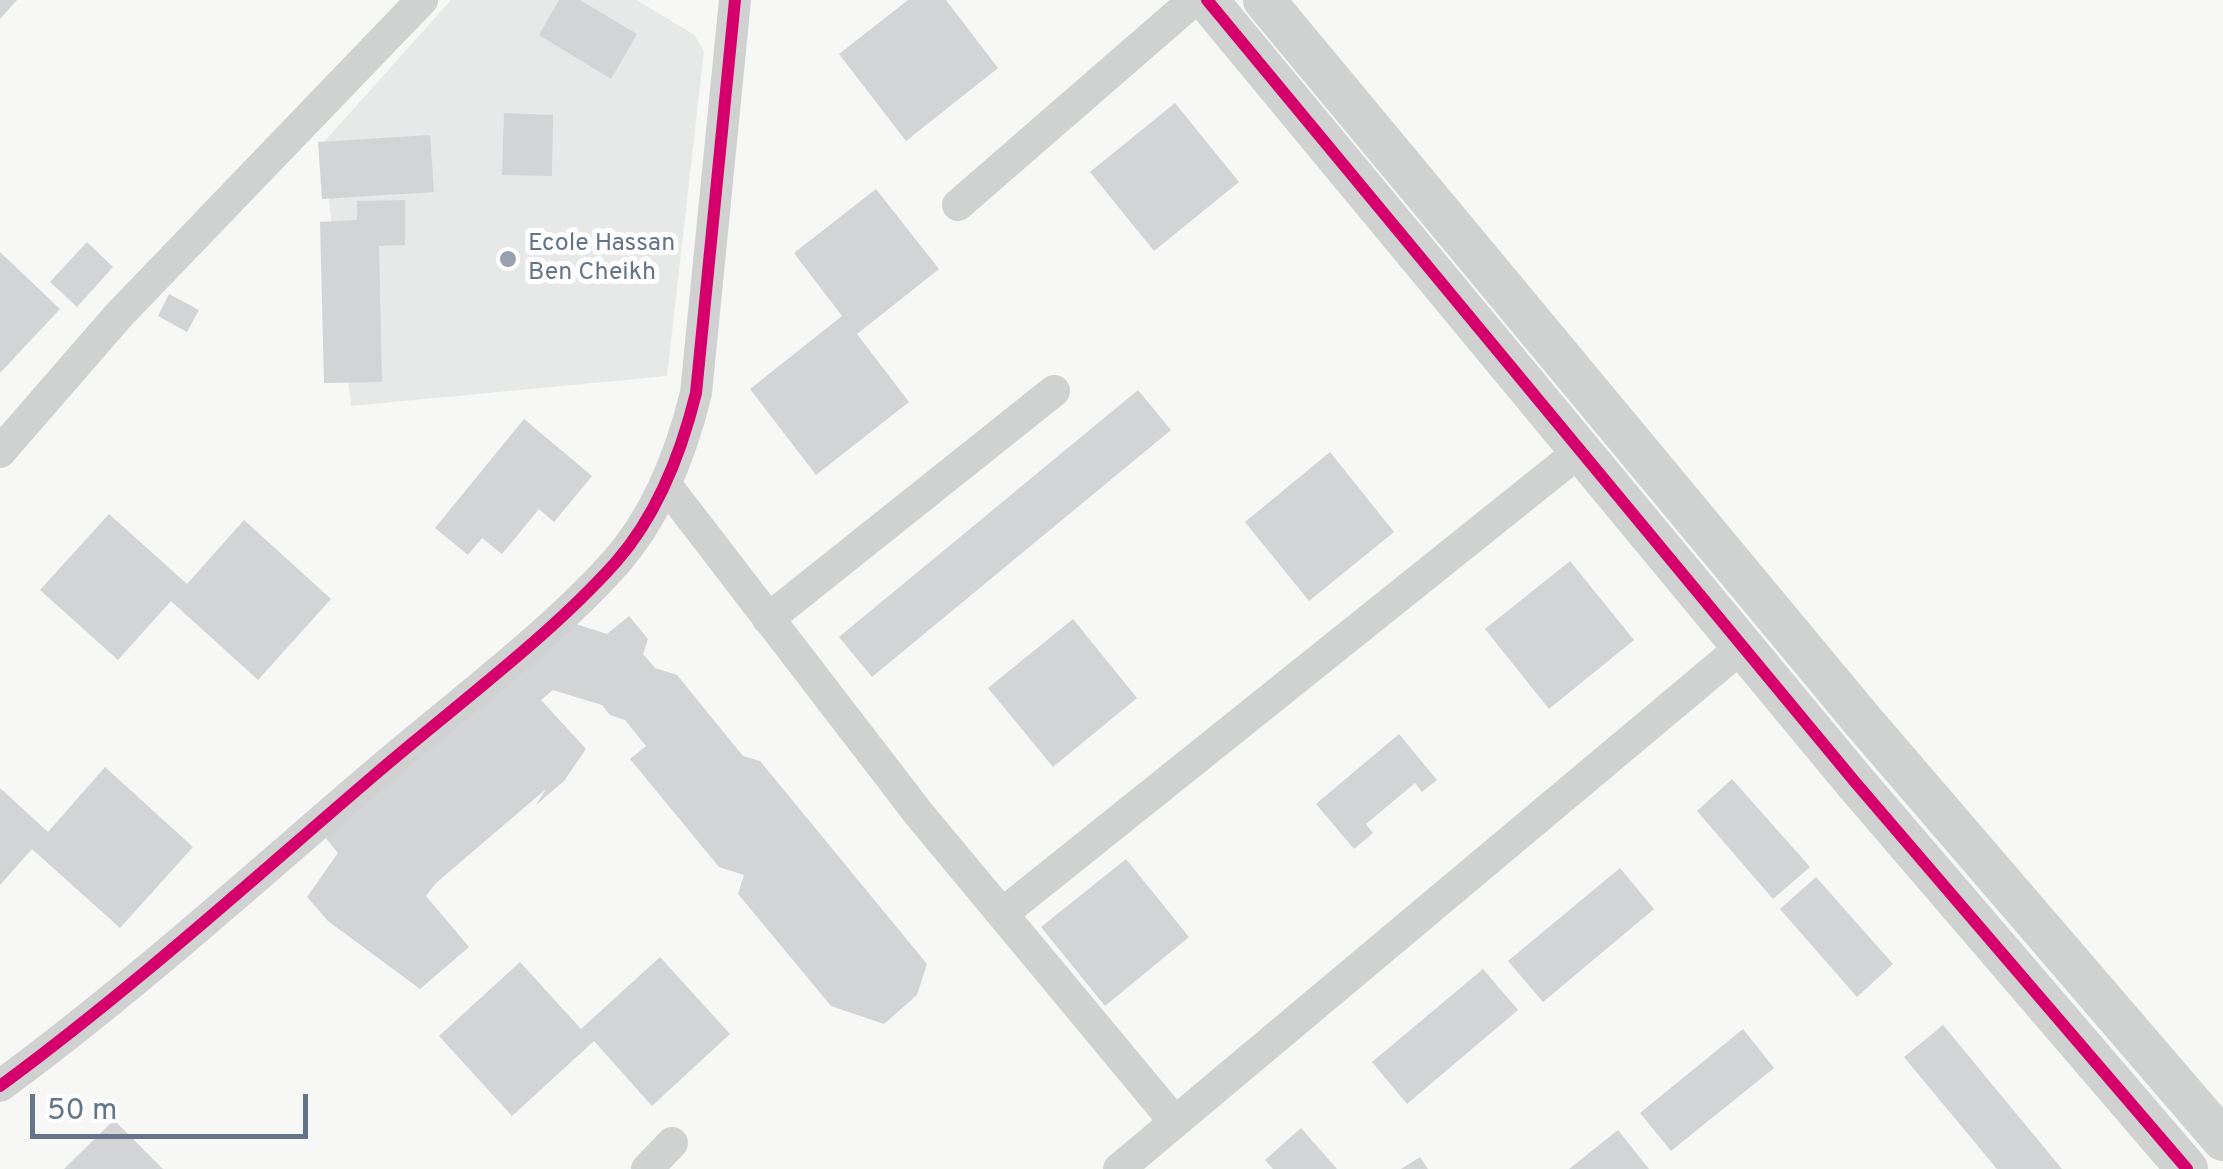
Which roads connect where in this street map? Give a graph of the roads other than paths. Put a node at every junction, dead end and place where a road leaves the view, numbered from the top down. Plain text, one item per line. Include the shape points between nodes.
1 (422, 0) edge
2 (736, 0) edge
3 (1194, 0) edge
4 (1207, 0) edge
5 (1264, 0) edge
6 (958, 205) dead end
7 (1054, 391) dead end
8 (1580, 450) junction
9 (0, 452) edge
10 (666, 485) junction
11 (768, 619) junction
12 (1743, 646) junction
13 (1002, 914) junction
14 (0, 1086) edge
15 (1175, 1122) junction
16 (2223, 1140) edge
17 (672, 1143) dead end
18 (647, 1169) edge
19 (1119, 1169) edge
20 (2187, 1169) edge

1 - 9 street via 119,314
2 - 10 street via 696,393
3 - 6 street
4 - 8 street
5 - 16 street via 1862,720
7 - 11 street
8 - 12 street
8 - 13 street
10 - 11 street
10 - 14 street via 616,561 564,614
11 - 13 street
12 - 15 street
12 - 20 street
13 - 15 street
15 - 19 street
17 - 18 street

